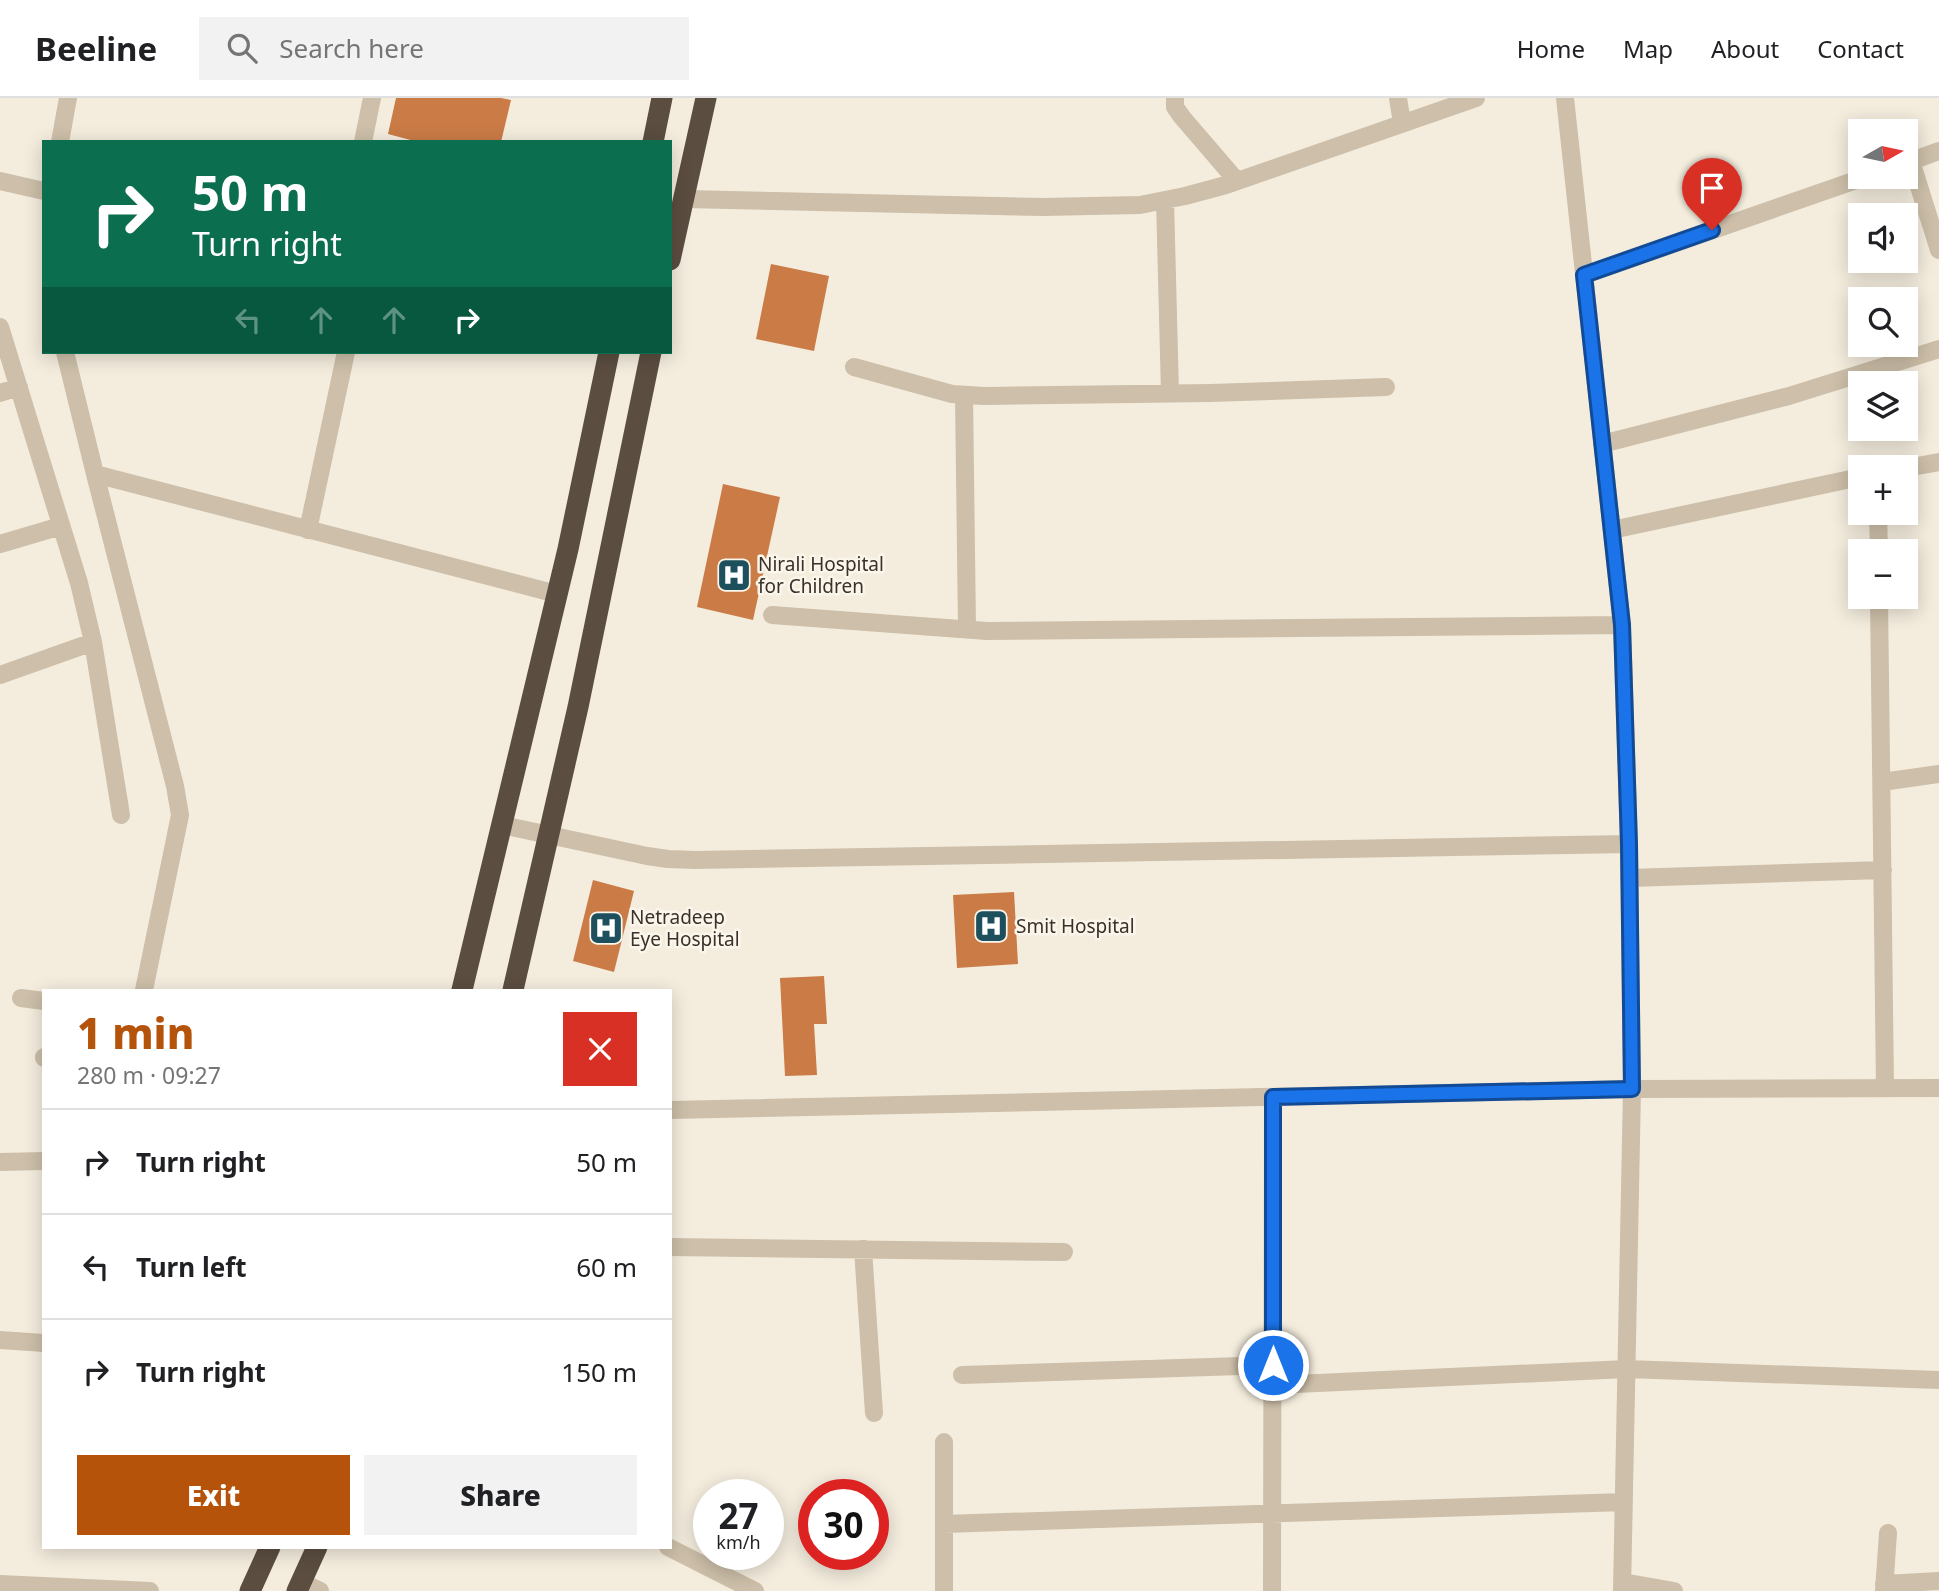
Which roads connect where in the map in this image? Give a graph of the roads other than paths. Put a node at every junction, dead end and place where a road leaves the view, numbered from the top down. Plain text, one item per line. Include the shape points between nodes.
1 (68, 98) edge
2 (372, 98) edge
3 (662, 98) edge
4 (706, 98) edge
5 (1175, 98) edge
6 (1398, 98) edge
7 (1476, 98) edge
8 (1565, 98) edge
9 (1402, 123) junction
10 (60, 140) edge
11 (363, 140) edge
12 (653, 140) edge
13 (1939, 151) edge
14 (1918, 158) edge
15 (0, 181) edge
16 (1237, 181) junction
17 (1848, 183) edge
18 (1918, 189) edge
19 (42, 191) edge
20 (684, 199) junction
21 (1165, 200) junction
22 (1939, 250) edge
23 (672, 252) edge
24 (1584, 275) junction
25 (0, 327) edge
26 (1939, 349) edge
27 (65, 354) edge
28 (346, 354) edge
29 (609, 354) edge
30 (651, 354) edge
31 (854, 367) dead end
32 (19, 387) junction
33 (1386, 387) dead end
34 (0, 393) edge
35 (1170, 393) junction
36 (964, 395) junction
37 (1602, 443) junction
38 (1939, 462) edge
39 (1918, 466) edge
40 (95, 474) junction
41 (1848, 480) edge
42 (61, 526) junction
43 (308, 530) junction
44 (1612, 530) junction
45 (0, 544) edge
46 (558, 594) junction
47 (1880, 609) edge
48 (772, 615) dead end
49 (1622, 625) junction
50 (967, 629) junction
51 (93, 642) junction
52 (0, 675) edge
53 (1939, 774) edge
54 (1882, 782) junction
55 (121, 815) dead end
56 (502, 825) junction
57 (548, 834) junction
58 (1629, 844) junction
59 (1883, 870) junction
60 (1629, 878) junction
61 (144, 989) edge
62 (462, 989) edge
63 (513, 989) edge
64 (21, 998) dead end
65 (42, 1001) edge
66 (1885, 1088) junction
67 (1939, 1088) edge
68 (1632, 1089) junction
69 (1273, 1097) junction
70 (672, 1110) edge
71 (0, 1161) edge
72 (42, 1161) edge
73 (672, 1247) edge
74 (863, 1249) junction
75 (1065, 1252) dead end
76 (0, 1340) edge
77 (42, 1343) edge
78 (1273, 1365) junction
79 (1627, 1369) junction
80 (962, 1375) dead end
81 (1939, 1380) edge
82 (1274, 1385) junction
83 (874, 1413) dead end
84 (944, 1442) dead end
85 (1624, 1502) junction
86 (1273, 1512) junction
87 (944, 1524) junction
88 (1888, 1533) dead end
89 (269, 1549) edge
90 (316, 1549) edge
91 (672, 1549) edge
92 (1939, 1581) edge
93 (0, 1584) edge
94 (1623, 1586) edge
95 (1884, 1587) edge
96 (306, 1588) edge
97 (150, 1591) edge
98 (250, 1591) edge
99 (755, 1591) edge
100 (944, 1591) edge
101 (1272, 1591) edge
102 (1674, 1591) edge

1 - 10 street
2 - 11 street
3 - 12 highway
4 - 20 highway
5 - 16 street via 1182,117
6 - 9 street
7 - 9 street
8 - 24 street
9 - 16 street
13 - 14 street
15 - 19 street
16 - 21 street
17 - 24 street
18 - 22 street
20 - 21 street via 1043,207 1140,205
20 - 23 highway
21 - 35 street
24 - 37 street
25 - 32 street
26 - 37 street via 1789,396
27 - 40 street
28 - 43 street
29 - 46 highway
30 - 57 highway
31 - 36 street
32 - 34 street
32 - 42 street
33 - 35 street
35 - 36 street
36 - 50 street
37 - 44 street
38 - 39 street
40 - 43 street
40 - 61 street via 180,815
41 - 44 street
42 - 45 street
42 - 51 street
43 - 46 street
44 - 49 street
46 - 56 highway
47 - 54 street
48 - 50 street
49 - 50 street
49 - 58 street
51 - 52 street
51 - 55 street
53 - 54 street
54 - 59 street
56 - 57 street
56 - 62 highway
57 - 58 street via 647,856 695,860
57 - 63 highway
58 - 60 street
59 - 60 street
59 - 66 street
60 - 68 street
64 - 65 street
66 - 67 street
66 - 68 street
68 - 69 street
68 - 79 street
69 - 70 street
69 - 78 street
71 - 72 street
73 - 74 street
74 - 75 street
74 - 83 street
76 - 77 street
78 - 80 street
78 - 82 street
79 - 81 street
79 - 82 street
79 - 85 street
82 - 86 street
84 - 87 street
85 - 86 street
85 - 94 street
86 - 87 street
86 - 101 street
87 - 100 street
88 - 95 street
89 - 98 highway
90 - 96 highway
91 - 99 street
92 - 95 street
93 - 97 street
94 - 102 street

